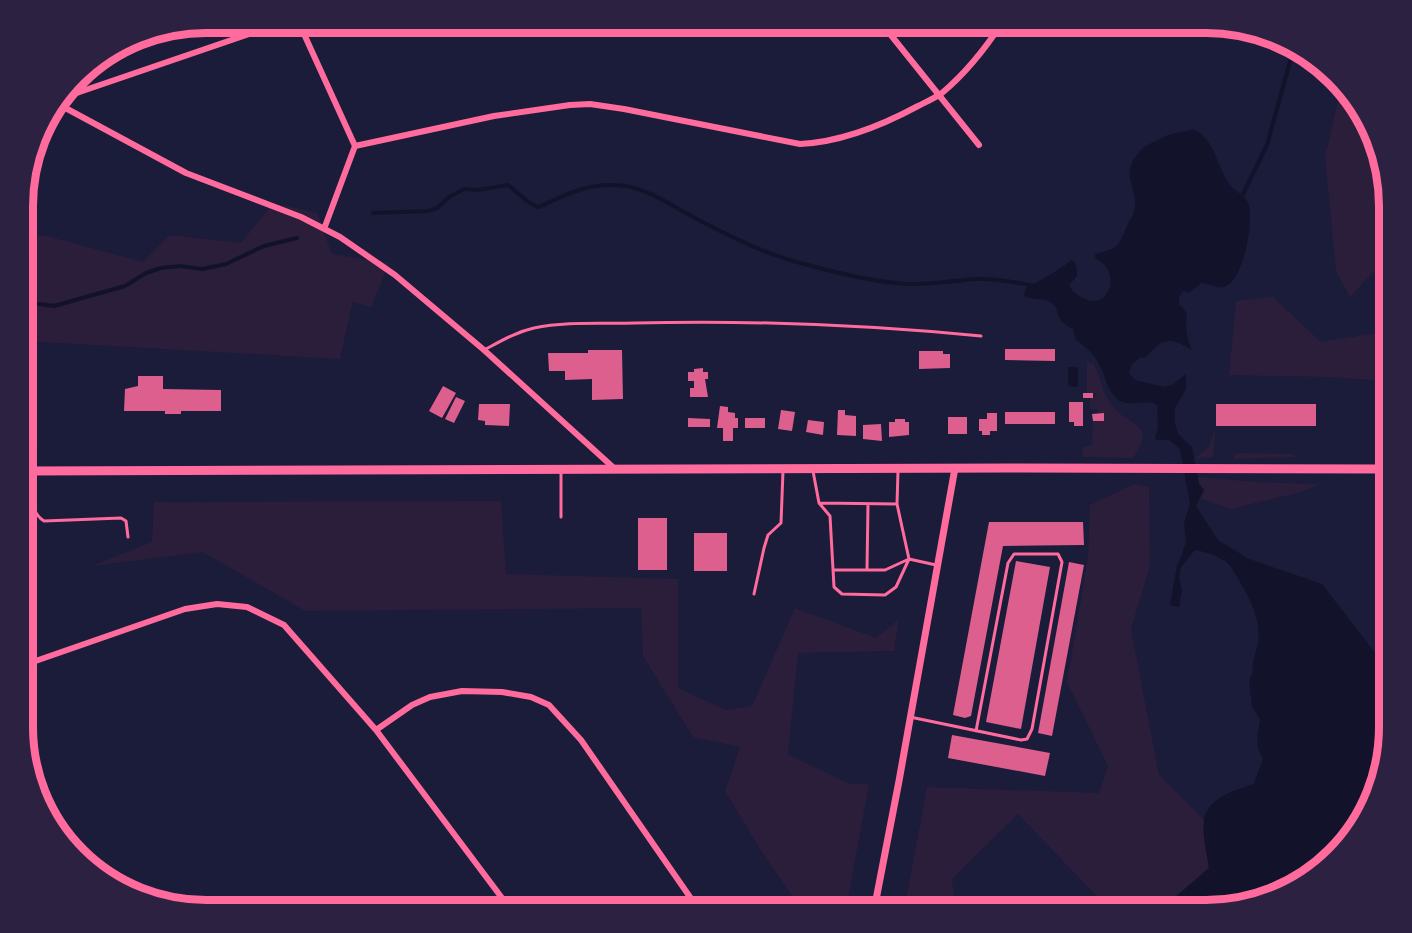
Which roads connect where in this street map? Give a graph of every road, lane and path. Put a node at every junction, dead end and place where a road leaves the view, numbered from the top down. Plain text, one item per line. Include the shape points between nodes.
1 (249, 33) edge
2 (304, 33) edge
3 (889, 33) edge
4 (995, 33) edge
5 (75, 94) edge
6 (940, 95) junction
7 (64, 107) edge
8 (980, 145) dead end
9 (355, 146) junction
10 (324, 229) junction
11 (981, 336) dead end
12 (484, 350) junction
13 (955, 468) junction
14 (615, 469) junction
15 (783, 469) junction
16 (812, 469) junction
17 (898, 469) junction
18 (561, 470) junction
19 (1379, 470) edge
20 (33, 471) edge
21 (819, 503) junction
22 (868, 504) junction
23 (897, 504) junction
24 (33, 510) edge
25 (561, 517) dead end
26 (128, 537) dead end
27 (909, 559) junction
28 (938, 566) junction
29 (833, 570) junction
30 (867, 570) junction
31 (754, 594) dead end
32 (33, 662) edge
33 (910, 717) junction
34 (376, 730) junction
35 (976, 731) junction
36 (504, 900) edge
37 (692, 900) edge
38 (876, 900) edge

1 - 5 street
2 - 9 street
3 - 6 street
4 - 6 street via 967,70
6 - 8 street
6 - 9 street via 876,127 821,143 800,144 590,104 494,116
7 - 10 street via 186,173
9 - 10 street
10 - 12 street via 395,275
11 - 12 lane via 901,329 691,322 570,325 537,327
12 - 14 street
13 - 17 main road
13 - 19 main road
13 - 28 street
14 - 15 main road
14 - 18 main road
15 - 16 main road
15 - 31 lane via 781,523 768,536
16 - 17 main road
16 - 21 lane
17 - 23 lane
18 - 20 main road
18 - 25 lane
21 - 22 lane
21 - 29 lane via 830,516
22 - 23 lane
22 - 30 lane
23 - 27 lane
24 - 26 lane via 44,521 121,518 126,521
27 - 28 lane
27 - 29 lane via 896,586 885,595 842,594 834,587
27 - 30 lane via 885,570
28 - 33 street
29 - 30 lane
32 - 34 street via 185,609 217,604 247,607 284,625
33 - 35 lane
33 - 38 street
34 - 36 street
34 - 37 street via 412,705 462,691 502,692 549,705 581,740
35 - 35 lane via 1022,740 1030,735 1062,562 1058,554 1014,554 1008,563

